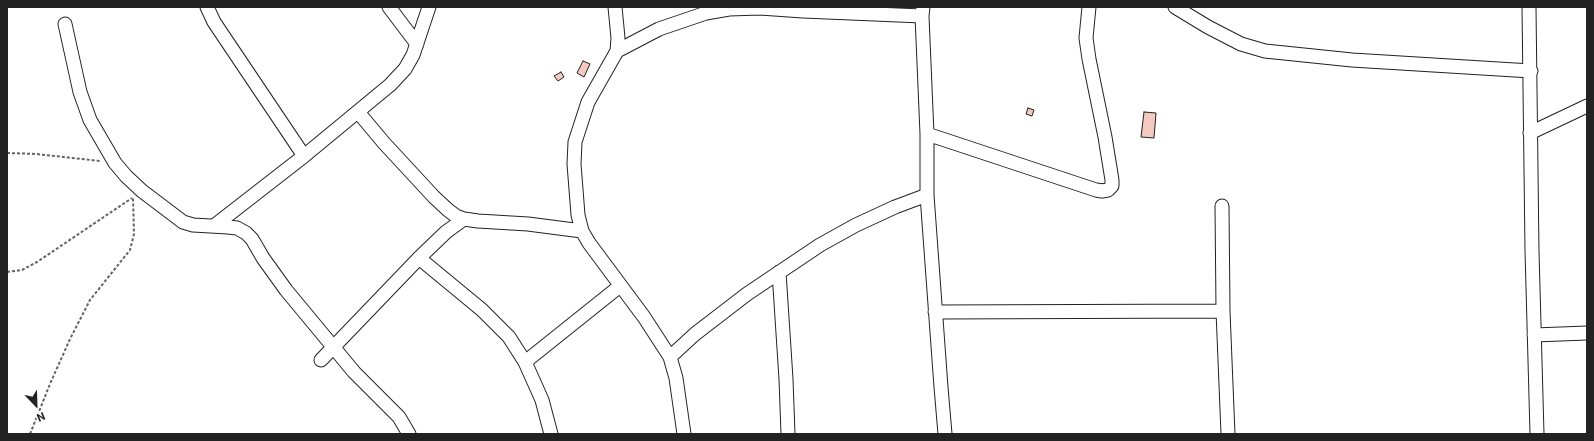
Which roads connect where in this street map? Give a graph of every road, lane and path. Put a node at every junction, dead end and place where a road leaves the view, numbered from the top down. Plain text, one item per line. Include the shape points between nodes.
1 (207, 7) edge
2 (389, 7) edge
3 (429, 7) edge
4 (615, 7) edge
5 (760, 7) edge
6 (1089, 7) edge
7 (1176, 7) edge
8 (1529, 7) edge
9 (922, 11) edge
10 (65, 24) dead end
11 (418, 44) junction
12 (617, 51) junction
13 (1531, 71) junction
14 (1587, 106) edge
15 (358, 112) junction
16 (1530, 133) junction
17 (927, 134) junction
18 (7, 153) edge
19 (304, 156) junction
20 (115, 163) junction
21 (138, 194) junction
22 (927, 195) junction
23 (1222, 206) dead end
24 (464, 219) junction
25 (214, 226) junction
26 (582, 231) junction
27 (419, 258) junction
28 (7, 272) edge
29 (779, 272) junction
30 (620, 286) junction
31 (1222, 310) junction
32 (936, 312) junction
33 (1587, 332) edge
34 (1534, 335) junction
35 (333, 348) junction
36 (670, 357) junction
37 (322, 360) dead end
38 (525, 362) junction
39 (30, 434) edge
40 (409, 434) edge
41 (551, 434) edge
42 (684, 434) edge
43 (788, 434) edge
44 (946, 434) edge
45 (1228, 434) edge
46 (1537, 434) edge

1 - 19 lane via 214,22
2 - 11 lane
3 - 11 lane
4 - 12 lane
5 - 9 lane via 803,11
5 - 12 lane via 706,13 659,29
6 - 17 lane via 1086,38 1112,180 1112,186 1108,190 1096,190
7 - 13 lane via 1241,44 1265,51 1352,60
8 - 13 lane
9 - 17 lane
10 - 20 lane via 73,65 90,120
11 - 15 lane via 405,69
12 - 26 lane via 588,102 575,142 576,198
13 - 16 lane
14 - 16 lane
15 - 19 lane
15 - 24 lane via 434,197 448,210
16 - 34 lane
17 - 22 lane
18 - 20 path
19 - 25 lane
20 - 21 lane
21 - 25 lane via 183,222
21 - 28 path via 37,262 22,270
21 - 39 path via 130,250 90,300 70,339
22 - 29 lane via 856,225
22 - 32 lane
23 - 31 lane
24 - 26 lane
24 - 27 lane
25 - 35 lane via 237,228 252,239 286,290
26 - 30 lane
27 - 35 lane
27 - 38 lane via 482,310 509,337
29 - 36 lane via 719,315
29 - 43 lane
30 - 36 lane
30 - 38 lane
31 - 32 lane
31 - 45 lane
32 - 44 lane
33 - 34 lane
34 - 46 lane
35 - 37 lane
35 - 40 lane via 399,417
36 - 42 lane via 676,378
38 - 41 lane via 542,400

